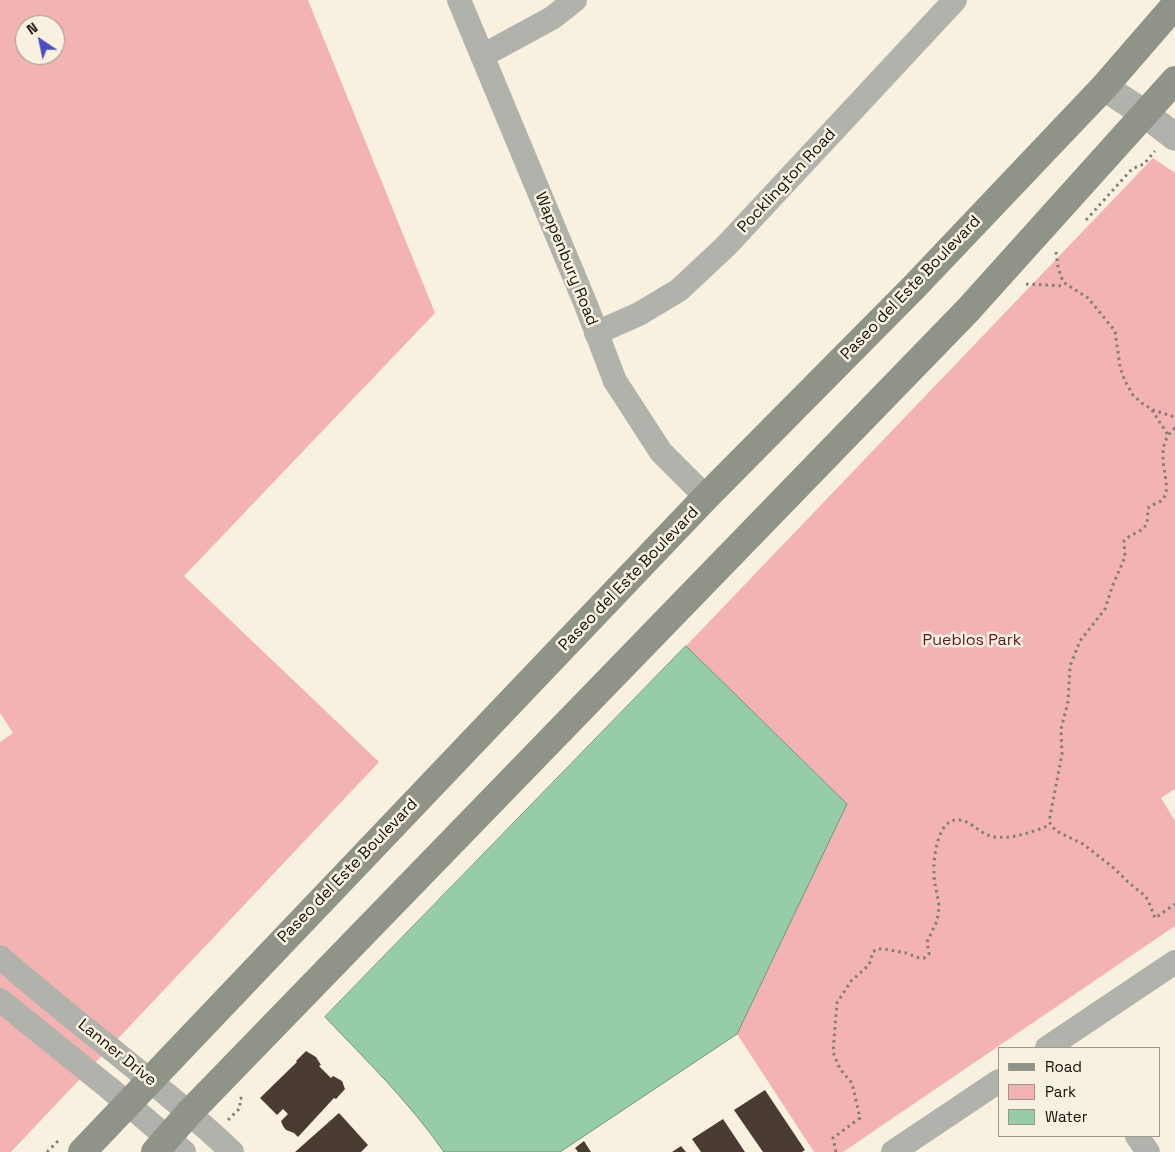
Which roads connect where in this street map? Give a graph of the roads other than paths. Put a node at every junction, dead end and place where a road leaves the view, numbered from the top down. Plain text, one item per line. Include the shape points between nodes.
1 (459, 0) edge
2 (575, 0) edge
3 (955, 0) edge
4 (1175, 5) edge
5 (482, 56) junction
6 (1175, 80) edge
7 (1104, 87) junction
8 (1145, 114) junction
9 (1175, 137) edge
10 (596, 333) junction
11 (706, 497) junction
12 (0, 957) edge
13 (1175, 962) edge
14 (0, 1000) edge
15 (1073, 1041) edge
16 (1051, 1047) edge
17 (150, 1079) junction
18 (998, 1081) edge
19 (128, 1103) junction
20 (189, 1113) junction
21 (1138, 1137) edge
22 (169, 1147) edge
23 (82, 1152) edge
24 (232, 1152) edge
25 (893, 1152) edge
26 (1148, 1152) edge

1 - 5 street, Wappenbury Road
2 - 5 street via 552,18
3 - 10 street, Pocklington Road via 726,246 679,290 640,314
4 - 7 main road, Paseo del Este Boulevard
5 - 10 street, Wappenbury Road
6 - 8 main road
7 - 8 street
7 - 11 main road, Paseo del Este Boulevard via 914,287
8 - 9 street
8 - 20 main road via 968,310
10 - 11 street, Wappenbury Road via 615,381 661,452
11 - 17 main road, Paseo del Este Boulevard
12 - 17 street, Lanner Drive
13 - 15 street
14 - 19 street, Lanner Drive
15 - 16 street
17 - 19 main road, Paseo del Este Boulevard
17 - 20 street, Lanner Drive
18 - 25 street
19 - 22 street, Lanner Drive
19 - 23 main road, Paseo del Este Boulevard
20 - 22 main road
20 - 24 street, Lanner Drive
21 - 26 street

